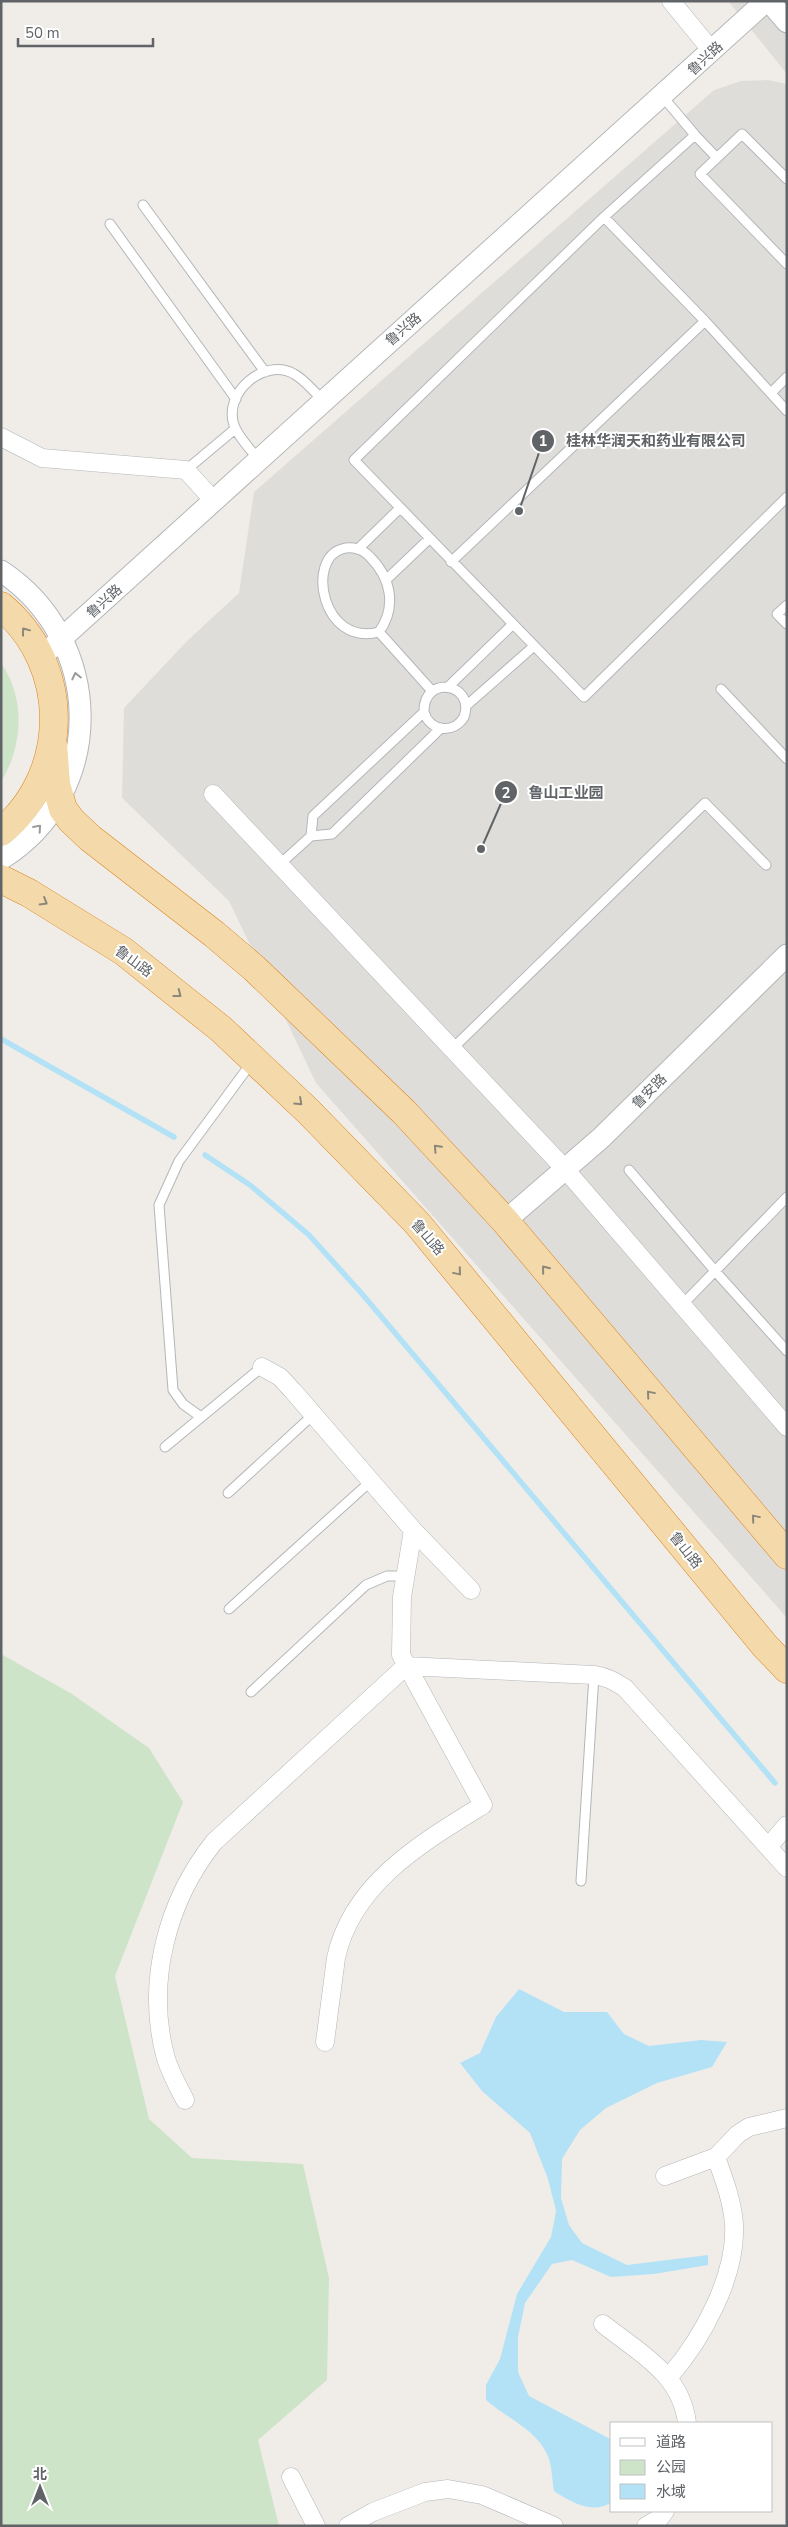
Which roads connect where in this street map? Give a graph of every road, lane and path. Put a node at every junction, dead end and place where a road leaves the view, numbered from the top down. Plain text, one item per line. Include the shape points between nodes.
1 (671, 1) edge
2 (768, 1) edge
3 (787, 22) edge
4 (712, 51) junction
5 (663, 96) junction
6 (695, 135) junction
7 (717, 158) junction
8 (787, 179) edge
9 (143, 205) dead end
10 (604, 217) junction
11 (110, 224) dead end
12 (787, 264) edge
13 (705, 321) junction
14 (265, 372) junction
15 (787, 377) edge
16 (771, 393) junction
17 (236, 399) junction
18 (323, 400) junction
19 (787, 411) edge
20 (236, 429) junction
21 (1, 437) edge
22 (259, 461) junction
23 (186, 470) junction
24 (787, 497) edge
25 (214, 501) junction
26 (400, 508) junction
27 (429, 539) junction
28 (358, 549) junction
29 (451, 562) junction
30 (1, 571) edge
31 (387, 578) junction
32 (787, 605) edge
33 (1, 606) edge
34 (787, 624) edge
35 (512, 625) junction
36 (379, 632) junction
37 (62, 638) junction
38 (534, 646) junction
39 (41, 657) junction
40 (448, 686) junction
41 (721, 689) dead end
42 (432, 691) junction
43 (466, 706) junction
44 (424, 712) junction
45 (441, 728) junction
46 (53, 744) junction
47 (787, 759) edge
48 (213, 794) dead end
49 (59, 798) junction
50 (1, 832) edge
51 (311, 836) junction
52 (1, 859) edge
53 (279, 865) junction
54 (766, 865) dead end
55 (1, 879) edge
56 (787, 954) edge
57 (451, 1050) junction
58 (254, 1060) junction
59 (565, 1170) junction
60 (629, 1170) dead end
61 (787, 1197) edge
62 (504, 1221) junction
63 (715, 1271) junction
64 (682, 1305) junction
65 (787, 1350) edge
66 (262, 1367) joint
67 (314, 1414) junction
68 (201, 1417) junction
69 (787, 1427) edge
70 (165, 1447) dead end
71 (371, 1481) junction
72 (228, 1493) dead end
73 (413, 1530) junction
74 (787, 1555) edge
75 (406, 1576) junction
76 (471, 1590) dead end
77 (229, 1609) dead end
78 (406, 1666) junction
79 (787, 1669) edge
80 (594, 1676) junction
81 (251, 1692) dead end
82 (787, 1825) edge
83 (768, 1847) junction
84 (787, 1868) edge
85 (581, 1881) dead end
86 (326, 2042) dead end
87 (185, 2100) dead end
88 (787, 2118) edge
89 (716, 2157) junction
90 (665, 2176) dead end
91 (603, 2324) dead end
92 (669, 2377) junction
93 (687, 2422) edge
94 (292, 2477) dead end
95 (664, 2512) edge
96 (316, 2526) edge
97 (348, 2526) edge
98 (554, 2526) edge
99 (646, 2526) edge

1 - 4 street
2 - 3 street
2 - 4 street, 鲁兴路
4 - 5 street, 鲁兴路
5 - 6 lane
5 - 18 street, 鲁兴路
6 - 7 lane
6 - 10 lane
7 - 8 lane via 742,134
7 - 12 lane via 700,174
9 - 14 lane
10 - 13 lane
10 - 26 lane via 354,460
11 - 17 lane
13 - 16 lane
13 - 29 lane
14 - 17 lane via 249,380
14 - 18 lane via 294,374
15 - 16 lane
16 - 19 lane
17 - 20 lane via 232,415
18 - 22 street, 鲁兴路
20 - 22 lane
20 - 23 lane
21 - 23 street via 42,458
22 - 25 street, 鲁兴路
23 - 25 street
24 - 38 lane via 584,697
25 - 37 street, 鲁兴路
26 - 27 lane
26 - 28 lane
27 - 29 lane
27 - 31 lane
28 - 31 lane via 373,560
28 - 36 lane via 342,549 328,561 323,578 325,599 332,616 349,631
29 - 35 lane
30 - 37 street via 38,602
31 - 36 lane via 390,608
32 - 34 lane via 777,614
39 -> 33 highway via 22,627
35 - 38 lane
35 - 40 lane
36 - 42 lane
37 - 39 street, 鲁兴路
49 -> 37 street via 73,767 81,713 76,676
38 - 43 lane
39 - 46 highway via 53,699
40 - 42 lane
40 - 43 lane via 458,691
41 - 47 lane
42 - 44 lane via 425,700
43 - 45 lane via 461,722 452,728
44 - 45 lane via 430,722
44 - 51 lane via 313,816
45 - 51 lane via 332,834
46 - 49 highway
46 - 50 highway via 37,790
48 - 53 street
52 -> 49 street via 31,836
62 -> 49 highway via 404,1112 254,968 90,838 71,820
51 - 53 lane
53 - 57 street
54 - 57 lane via 705,803
55 -> 58 highway, 鲁山路 via 122,951 214,1023
56 - 59 street, 鲁安路
57 - 59 street
58 - 68 lane via 179,1161 159,1205 173,1390 183,1404
58 -> 79 highway, 鲁山路 via 417,1223
59 - 62 street, 鲁安路
59 - 64 street
60 - 63 lane
61 - 63 lane
74 -> 62 highway
63 - 64 lane
63 - 65 lane
64 - 69 street
66 - 67 street via 280,1377
66 - 68 lane
67 - 71 street
67 - 72 lane
68 - 70 lane
71 - 73 street
71 - 77 lane
73 - 75 street
73 - 76 street
75 - 78 street via 400,1641
75 - 81 lane via 387,1576 366,1585
78 - 80 street
78 - 86 street via 483,1805 397,1862 383,1875 352,1918 338,1946
78 - 87 street via 214,1842 179,1899 160,1964 158,2012 165,2056
80 - 83 street via 607,1677 625,1688
80 - 85 lane
82 - 83 street
83 - 84 street
88 - 89 street via 749,2127
89 - 90 street
89 - 92 street via 730,2195 734,2224 732,2255 704,2329 688,2356
91 - 92 street
92 - 93 street via 682,2400
94 - 96 street
95 - 99 street
97 - 98 street via 373,2512 425,2492 448,2489 482,2495

